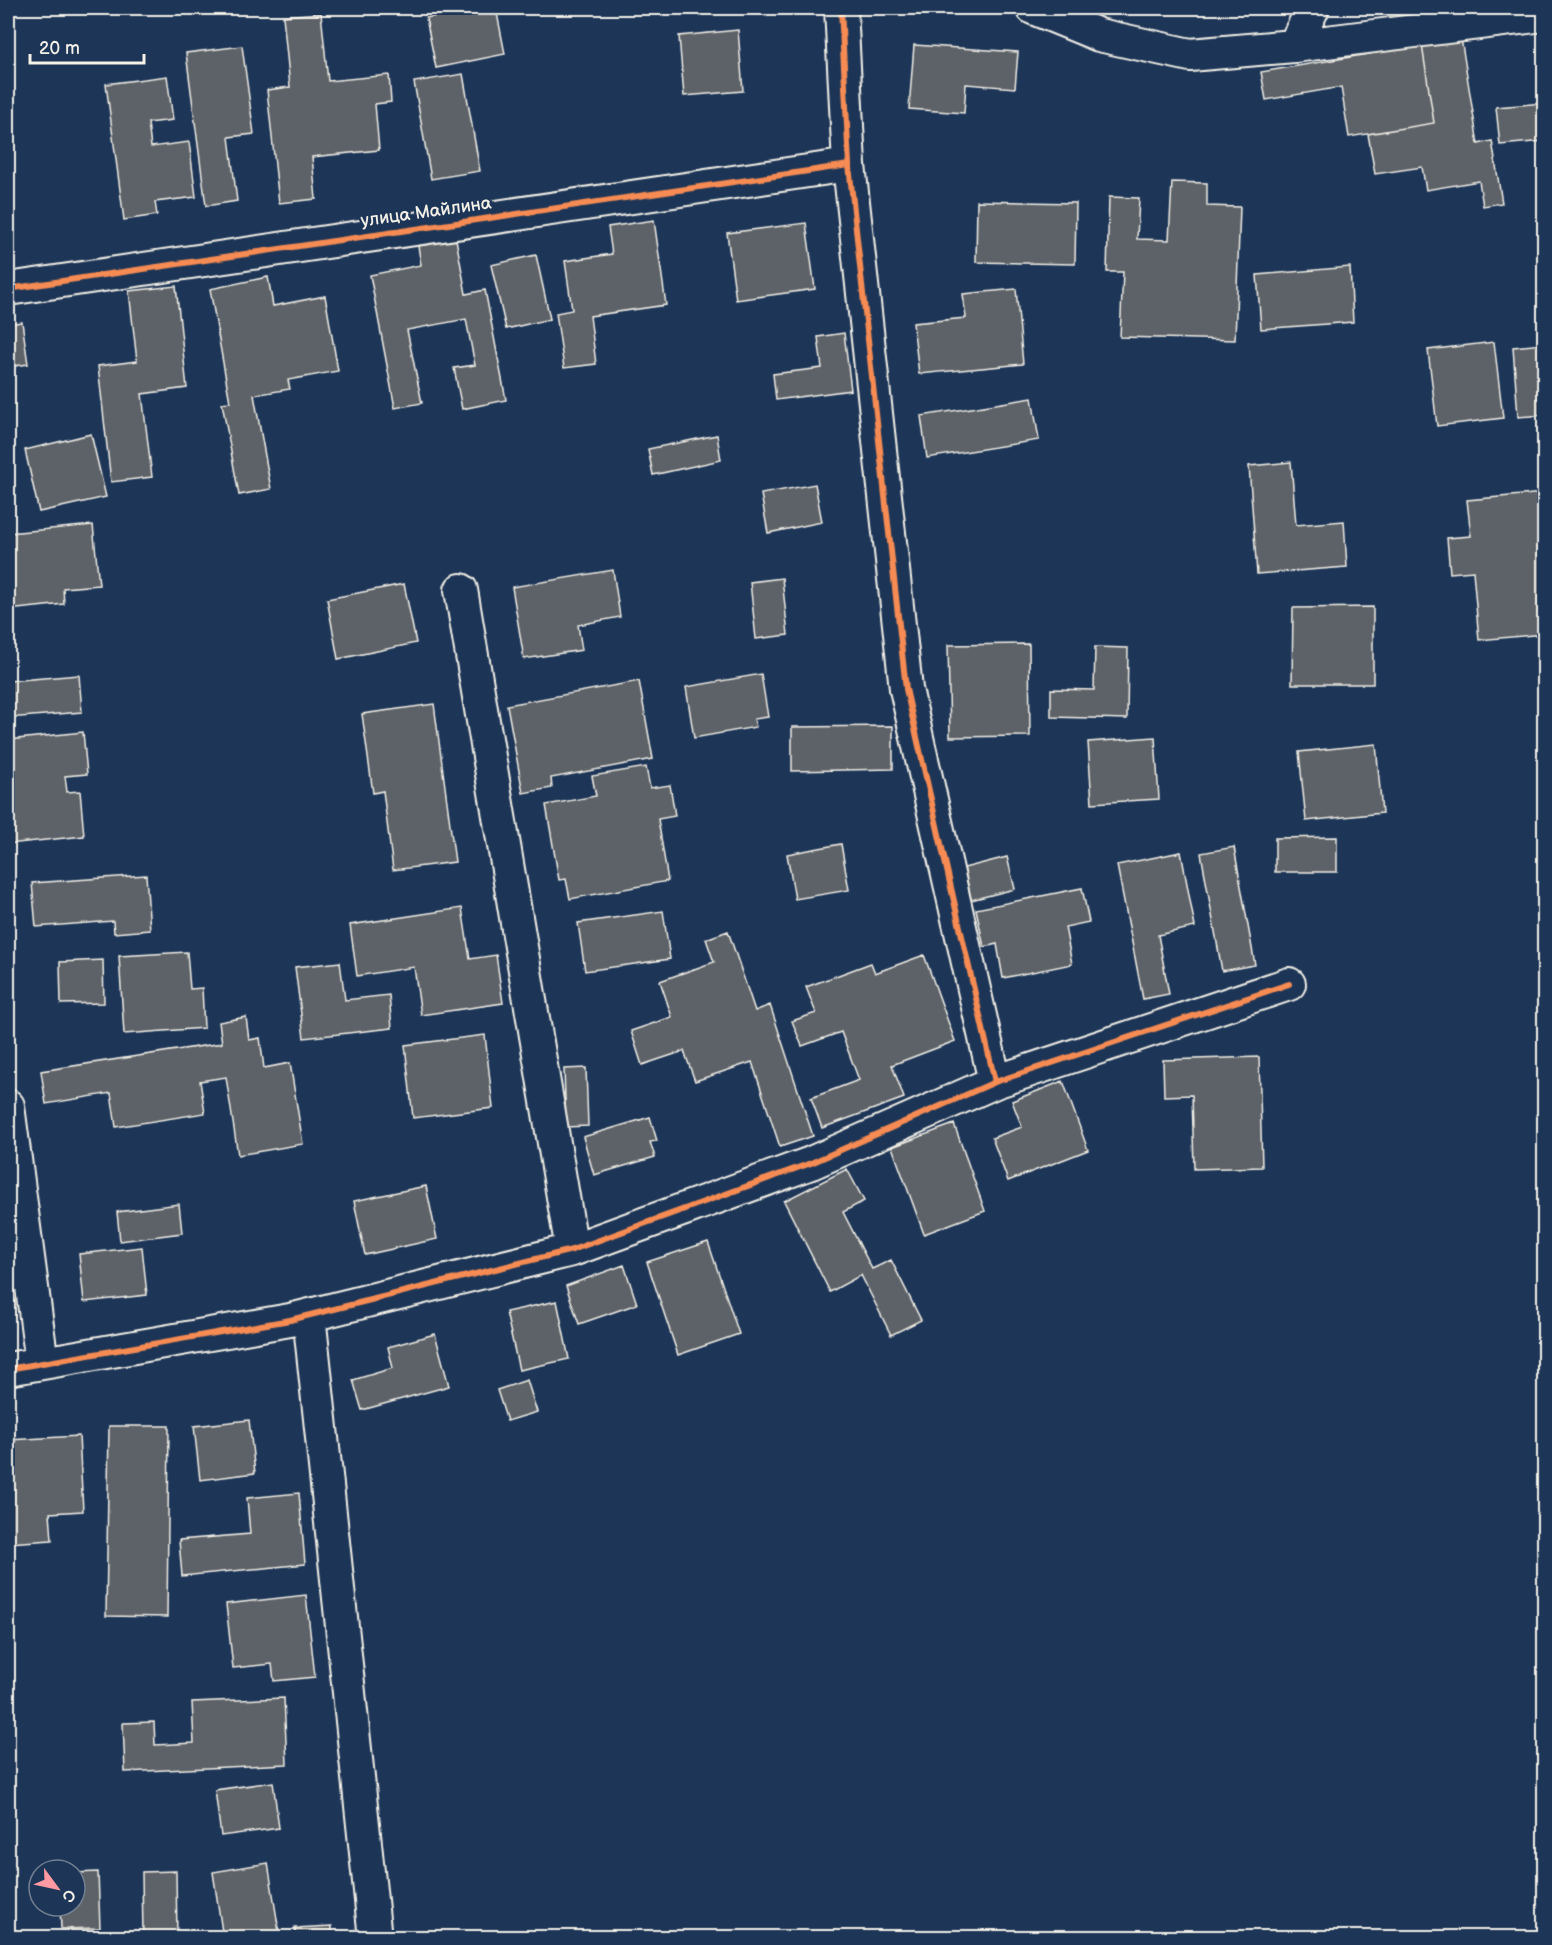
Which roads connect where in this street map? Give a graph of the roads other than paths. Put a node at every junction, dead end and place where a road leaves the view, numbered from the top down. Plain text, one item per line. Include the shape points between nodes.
1 (841, 8) edge
2 (1033, 8) edge
3 (1313, 8) edge
4 (1545, 15) edge
5 (1294, 46) junction
6 (849, 165) junction
7 (8, 289) edge
8 (461, 590) dead end
9 (1289, 984) dead end
10 (995, 1082) junction
11 (8, 1106) edge
12 (572, 1250) junction
13 (309, 1315) junction
14 (42, 1363) junction
15 (8, 1369) edge
16 (375, 1938) edge

1 - 6 street
2 - 5 street via 1099,35 1190,55
3 - 5 street
4 - 5 street
6 - 7 street, улица Майлина
6 - 10 street via 906,689
8 - 12 street
9 - 10 street
10 - 12 street via 811,1162
11 - 14 street
12 - 13 street
13 - 14 street
13 - 16 street
14 - 15 street

